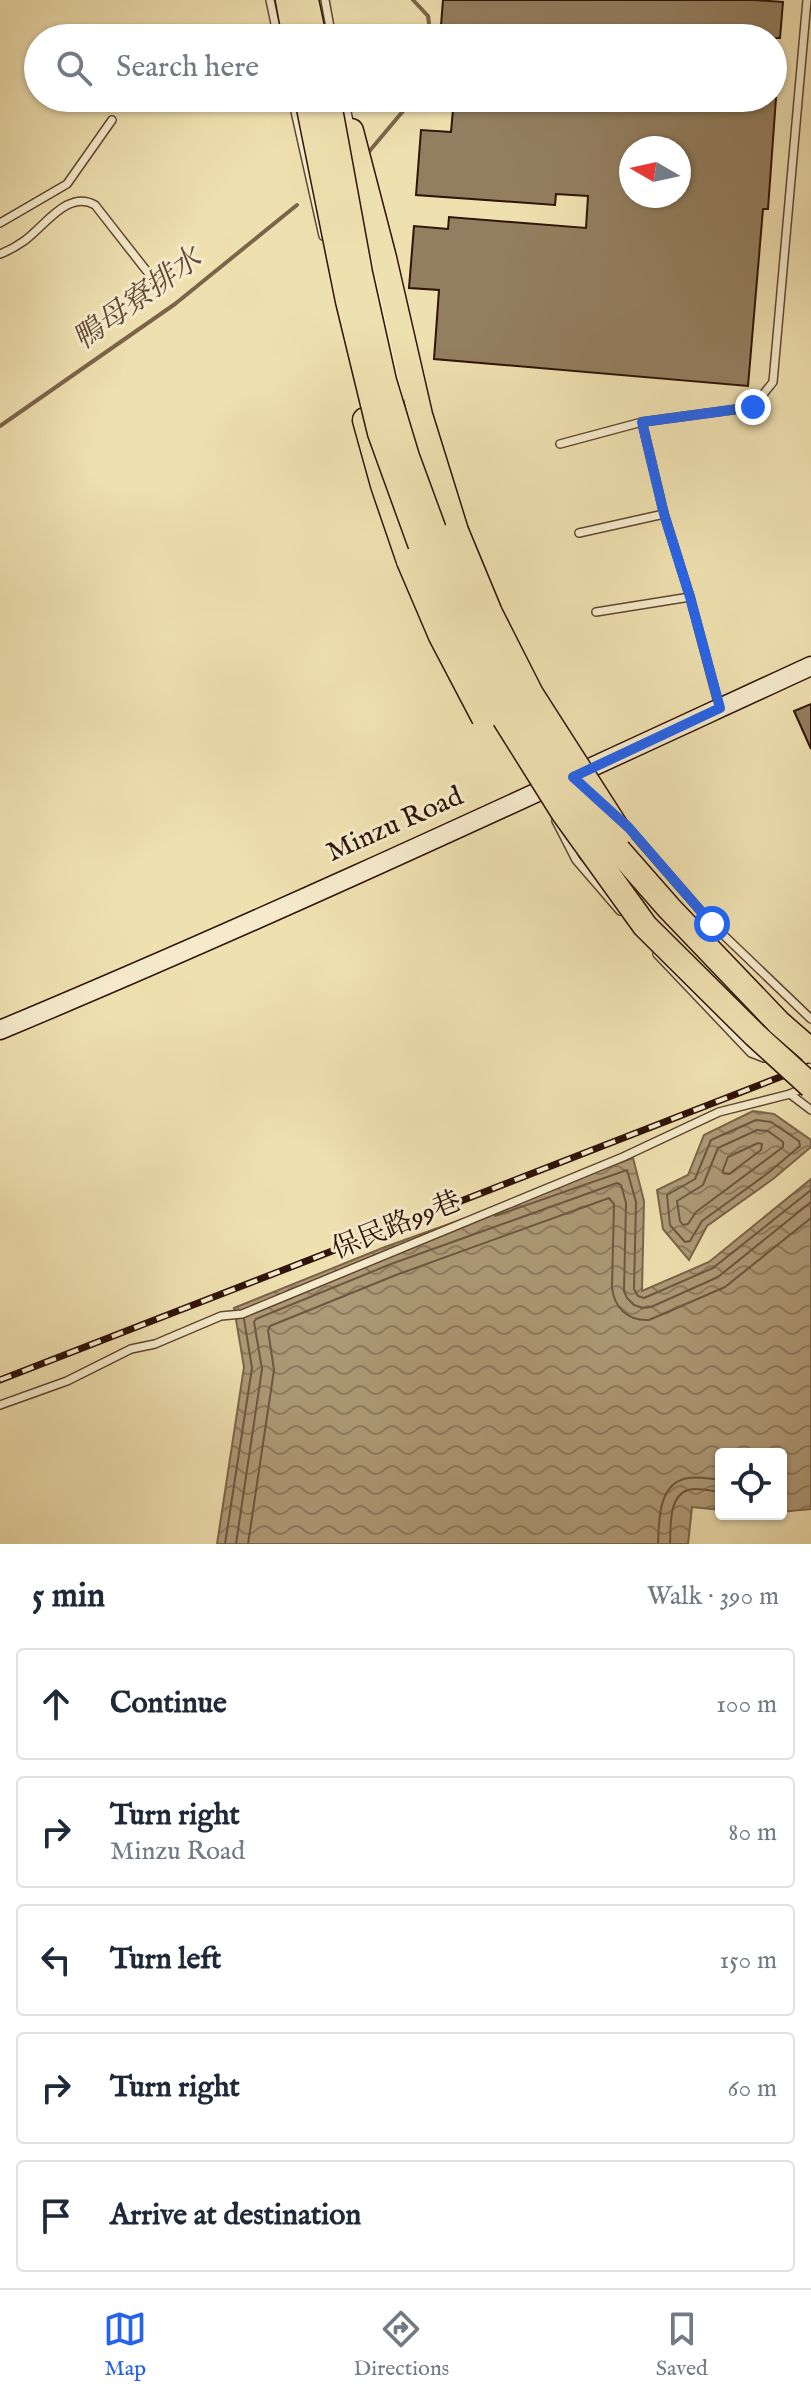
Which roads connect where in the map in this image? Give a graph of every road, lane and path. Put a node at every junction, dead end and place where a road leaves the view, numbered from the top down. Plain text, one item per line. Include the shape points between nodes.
1 (270, 0) edge
2 (288, 0) edge
3 (306, 0) edge
4 (325, 0) edge
5 (807, 0) edge
6 (275, 24) edge
7 (292, 24) edge
8 (311, 24) edge
9 (329, 24) edge
10 (295, 112) edge
11 (310, 112) edge
12 (331, 112) edge
13 (347, 112) edge
14 (112, 120) dead end
15 (351, 131) junction
16 (0, 223) edge
17 (325, 245) dead end
18 (0, 254) edge
19 (160, 288) dead end
20 (337, 296) joint
21 (404, 408) dead end
22 (642, 422) junction
23 (560, 444) dead end
24 (664, 514) junction
25 (450, 527) junction
26 (579, 533) dead end
27 (690, 597) junction
28 (596, 612) dead end
29 (811, 666) edge
30 (720, 708) junction
31 (573, 777) junction
32 (544, 798) junction
33 (555, 819) dead end
34 (669, 908) junction
35 (635, 922) junction
36 (656, 952) dead end
37 (811, 1019) edge
38 (0, 1030) edge
39 (811, 1037) edge
40 (811, 1051) edge
41 (804, 1088) edge
42 (811, 1110) edge
43 (0, 1405) edge

1 - 6 lane
2 - 7 highway
3 - 8 highway
4 - 9 lane
5 - 22 lane via 773,382 753,407
10 - 17 lane
11 - 35 highway, bridge via 380,433 422,549 491,697
12 - 34 highway, bridge via 384,381 439,544 508,691 583,810
13 - 15 lane
14 - 16 lane via 67,184
15 - 21 lane via 364,229
15 - 25 highway
18 - 19 lane via 74,201 86,199
20 - 32 lane via 423,568 474,678
20 - 35 highway, bridge via 383,485 441,636 478,708 556,829
22 - 23 lane
22 - 24 lane
24 - 26 lane
24 - 27 lane
25 - 31 lane via 473,595 522,696
25 - 34 highway, bridge via 531,694
27 - 28 lane
27 - 30 lane
29 - 30 street, Minzu Road
30 - 31 street, Minzu Road
31 - 32 street, Minzu Road
31 - 37 lane via 629,828 712,924
32 - 38 street, Minzu Road
33 - 35 lane via 576,860
34 - 40 highway, bridge
35 - 41 highway, bridge
36 - 39 lane via 751,1053 764,1058
41 - 42 lane
41 - 43 lane, 保民路99巷 via 719,1112 623,1157 242,1314 221,1316 131,1349 67,1381

